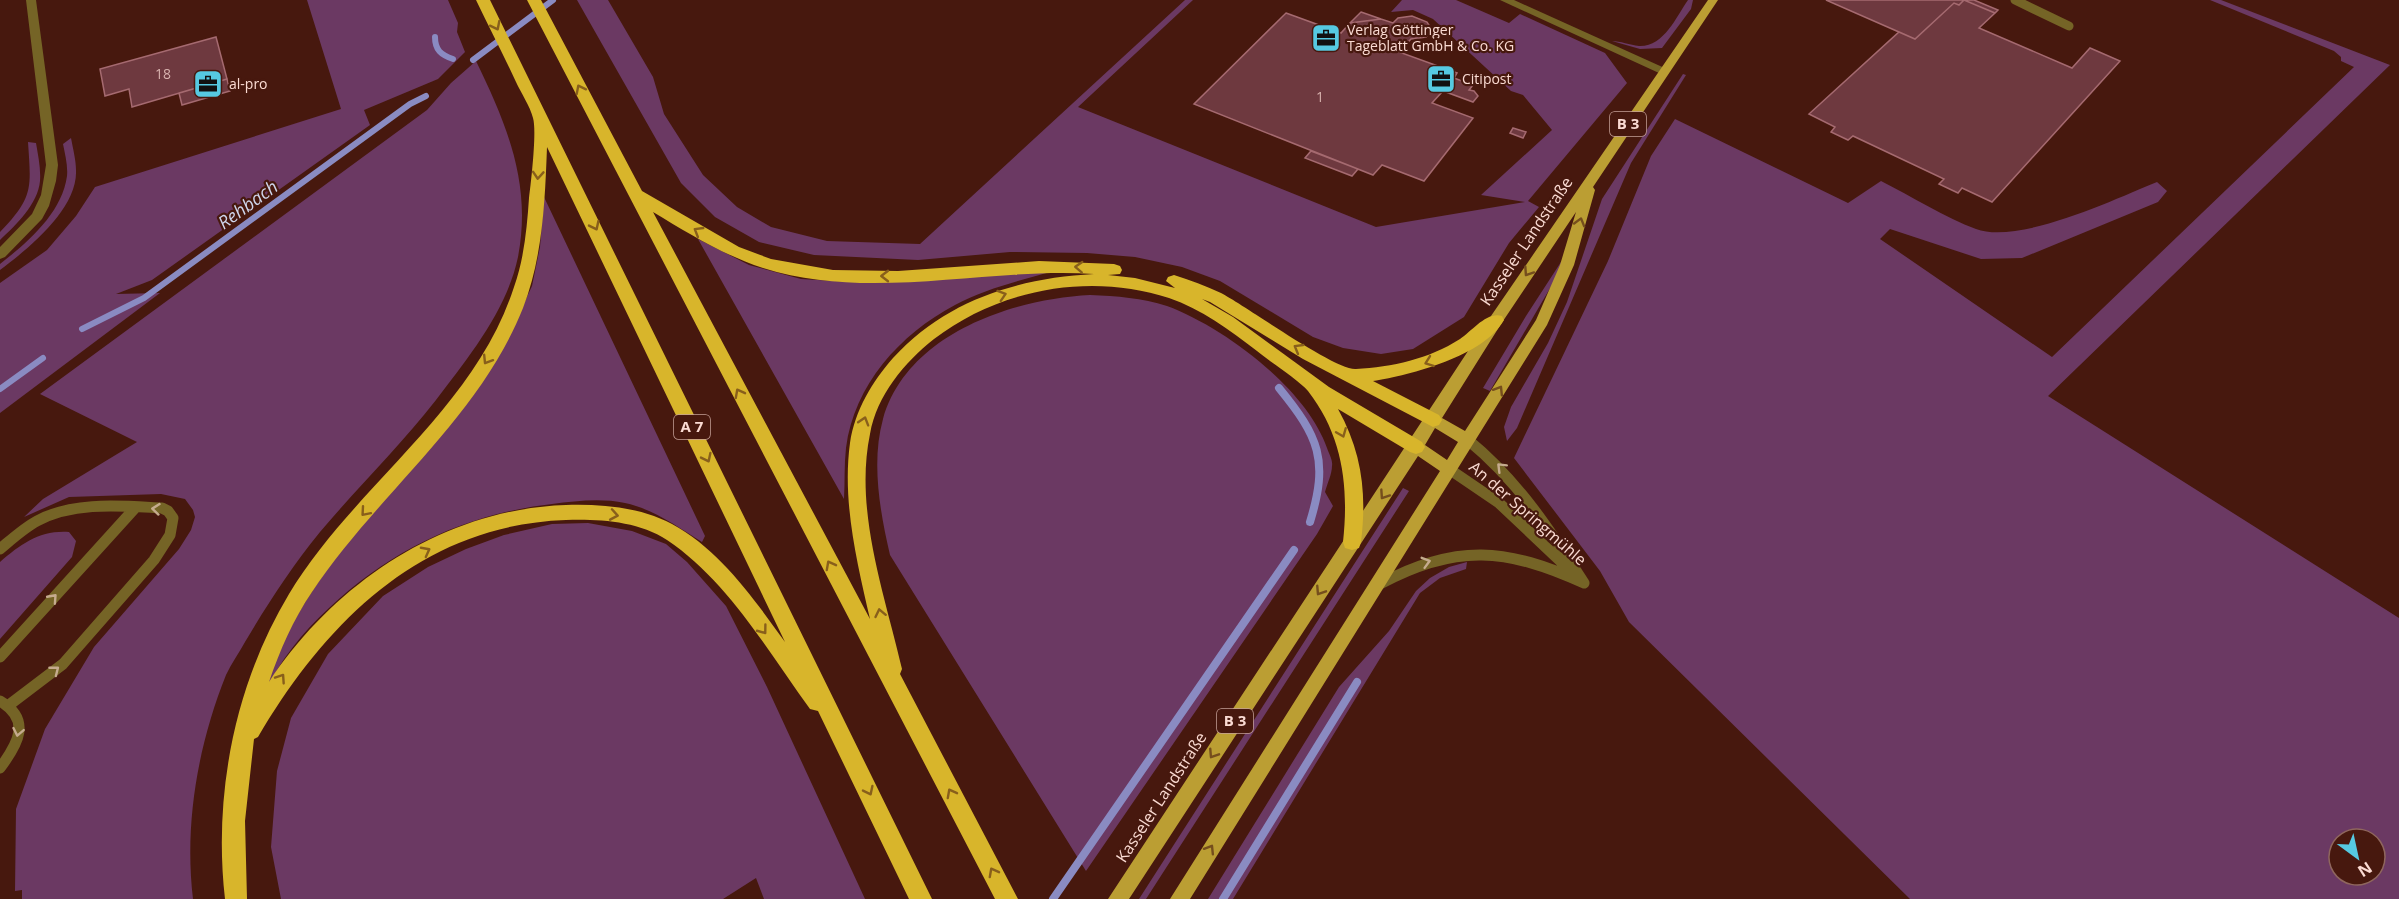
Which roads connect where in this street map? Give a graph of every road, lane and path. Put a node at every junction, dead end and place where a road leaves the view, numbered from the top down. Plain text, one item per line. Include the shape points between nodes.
1 (31, 0) edge
2 (534, 0) edge
3 (1505, 0) edge
4 (1713, 0) edge
5 (2015, 0) edge
6 (484, 1) edge
7 (2069, 26) dead end
8 (1664, 70) junction
9 (542, 116) junction
10 (1593, 178) junction
11 (634, 193) junction
12 (0, 254) edge
13 (1496, 320) junction
14 (1349, 376) junction
15 (1312, 384) junction
16 (1433, 420) junction
17 (1468, 440) junction
18 (1416, 447) junction
19 (1449, 469) junction
20 (135, 508) junction
21 (1352, 542) junction
22 (0, 549) edge
23 (1584, 583) junction
24 (1374, 588) junction
25 (0, 657) edge
26 (897, 691) junction
27 (4, 703) edge
28 (843, 738) junction
29 (242, 748) junction
30 (0, 768) edge
31 (236, 899) edge
32 (921, 899) edge
33 (1007, 899) edge
34 (1118, 899) edge
35 (1179, 899) edge

1 - 12 street via 52,165 50,189 40,213
11 -> 2 highway
3 - 8 street
4 - 8 main road, B 3
5 - 7 lane
6 -> 9 highway, A 7
8 - 10 main road, B 3
9 -> 28 highway, A 7
9 -> 29 highway via 533,245 514,309 489,358 451,412 347,532 295,602 278,633 253,697
10 -> 13 main road, Kasseler Landstraße / B 3
17 -> 10 main road, Kasseler Landstraße / B 3 via 1556,293
14 -> 11 highway via 1279,338 1216,297 1152,276 1060,267 895,276 792,269 725,246
26 -> 11 highway
13 -> 14 highway via 1469,343 1435,361 1393,372
13 - 16 main road, Kasseler Landstraße / B 3
14 - 16 highway
15 - 18 highway
15 -> 21 highway via 1338,424 1354,469 1356,517
26 -> 15 highway via 862,532 856,471 859,442 871,402 883,381 931,330 973,306 1022,289 1070,281 1119,282 1172,293 1205,307
16 - 17 main road
16 - 18 main road, Kasseler Landstraße / B 3
17 - 19 main road, Kasseler Landstraße / B 3
23 -> 17 lane, An der Springmühle via 1519,485
18 - 19 main road
18 -> 21 main road, Kasseler Landstraße / B 3
19 - 23 lane, An der Springmühle via 1483,491
19 - 24 main road, Kasseler Landstraße / B 3
20 - 22 lane via 81,508 52,514
25 -> 20 lane
27 -> 20 lane via 63,664 165,544 173,526 172,514 162,508
21 -> 34 main road, Kasseler Landstraße / B 3
24 -> 23 lane, An der Springmühle via 1419,564 1470,554 1528,560
35 -> 24 main road, Kasseler Landstraße / B 3
33 -> 26 highway
27 -> 30 lane via 19,716 20,724 16,742
29 -> 28 highway via 287,669 370,585 414,557 475,529 537,514 575,511 641,520 672,533 698,552 734,591
28 -> 32 highway, A 7
29 - 31 highway via 232,821

